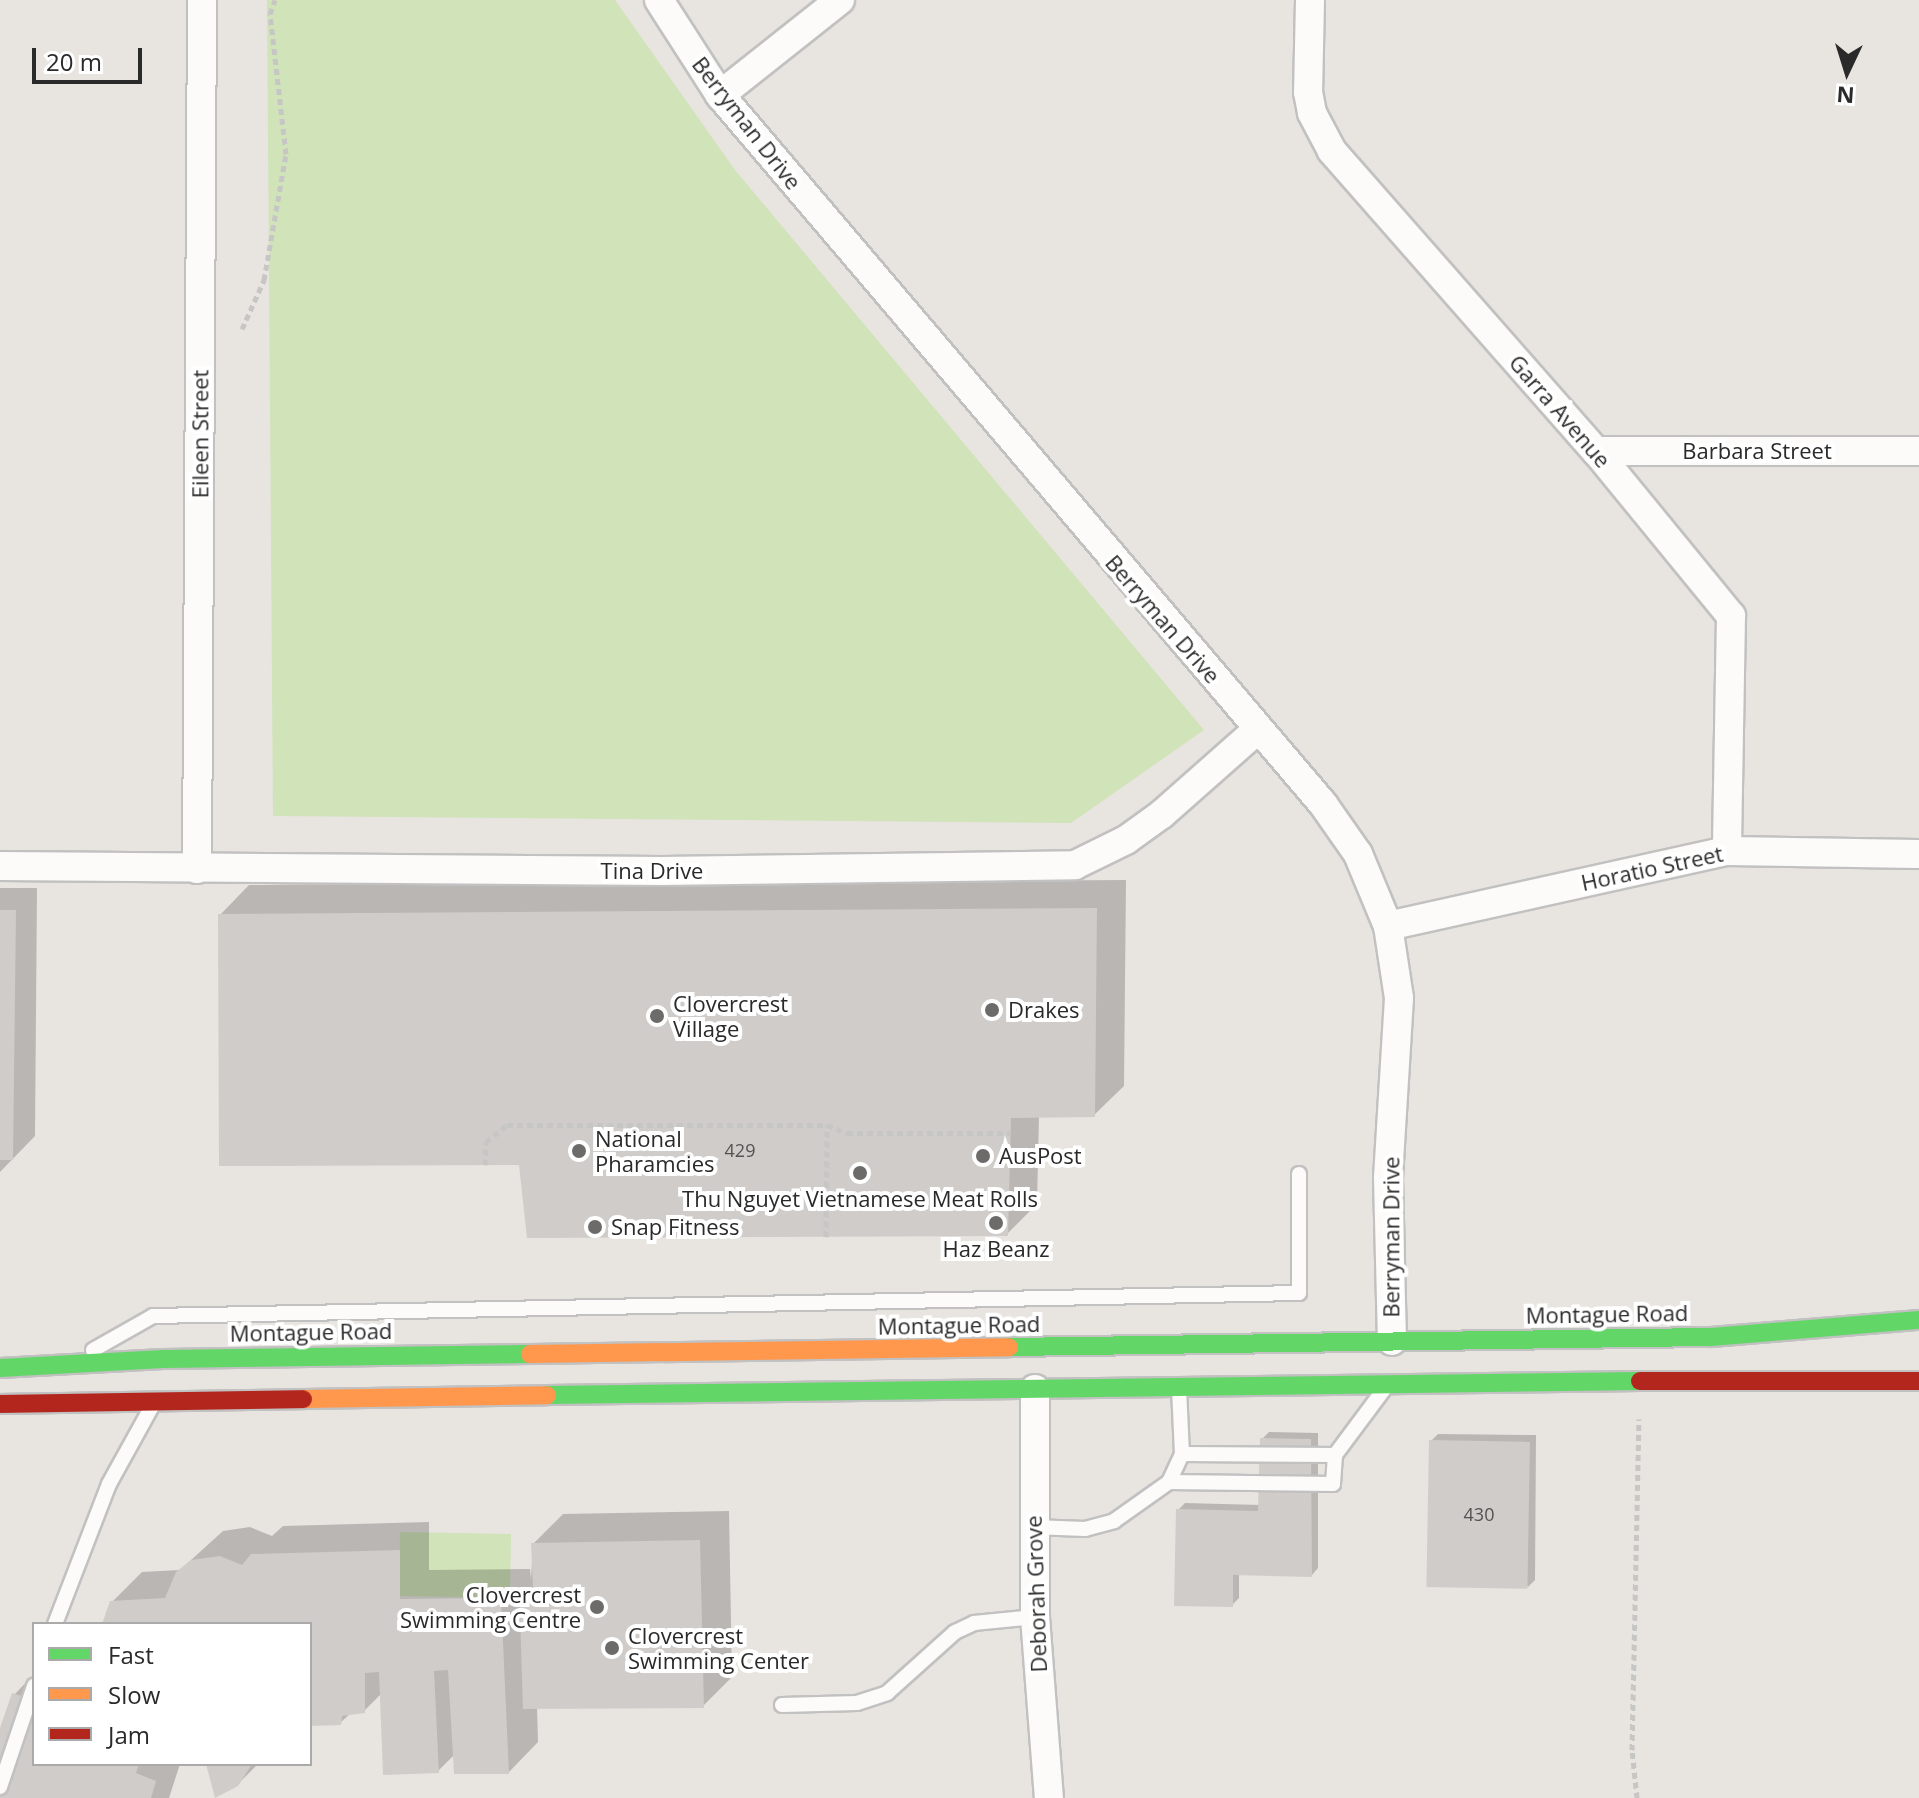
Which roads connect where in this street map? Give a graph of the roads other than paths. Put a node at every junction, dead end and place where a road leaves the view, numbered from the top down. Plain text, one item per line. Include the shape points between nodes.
1 (202, 0) edge
2 (659, 0) edge
3 (840, 0) edge
4 (1310, 0) edge
5 (720, 95) junction
6 (1596, 451) junction
7 (1919, 451) edge
8 (1258, 729) junction
9 (1727, 851) junction
10 (1919, 854) edge
11 (0, 866) edge
12 (197, 869) junction
13 (1388, 926) junction
14 (1299, 1174) dead end
15 (1919, 1320) edge
16 (1392, 1341) junction
17 (71, 1363) junction
18 (0, 1368) edge
19 (1035, 1368) junction
20 (159, 1380) junction
21 (1390, 1381) junction
22 (1919, 1381) edge
23 (1178, 1384) junction
24 (0, 1404) edge
25 (1182, 1454) junction
26 (1335, 1455) junction
27 (1169, 1482) junction
28 (1033, 1527) junction
29 (1035, 1617) junction
30 (56, 1622) edge
31 (32, 1692) edge
32 (782, 1705) dead end
33 (0, 1787) edge
34 (1049, 1798) edge

1 - 12 street, Eileen Street
2 - 5 street, Berryman Drive
3 - 5 street
4 - 6 street, Garra Avenue via 1308,92 1312,113 1332,151
5 - 8 street, Berryman Drive
6 - 7 street, Barbara Street
6 - 9 street, Garra Avenue via 1731,616
8 - 12 street, Tina Drive via 1162,814 1126,840 1075,865 662,871
8 - 13 street, Berryman Drive via 1345,832 1374,885
9 - 10 street, Horatio Street
9 - 13 street, Horatio Street
11 - 12 street, Tina Drive
13 - 16 street, Berryman Drive via 1399,998 1388,1178
14 - 17 lane via 1299,1293 153,1316
15 - 16 main road, Montague Road via 1711,1337
16 - 19 main road, Montague Road
16 - 21 main road
17 - 18 main road, Montague Road
17 - 20 main road, Montague Road
19 - 20 main road, Montague Road
19 - 20 main road, Montague Road
19 - 23 main road, Montague Road
19 - 28 street, Deborah Grove
20 - 24 main road, Montague Road
20 - 30 lane via 109,1484
21 - 22 main road, Montague Road
21 - 23 main road, Montague Road
21 - 26 lane
23 - 25 lane
25 - 26 lane
25 - 27 lane
26 - 27 lane via 1333,1484
27 - 28 lane via 1114,1521 1085,1529
28 - 29 street, Deborah Grove
29 - 32 lane via 974,1623 955,1632 887,1693 857,1703
29 - 34 street, Deborah Grove
31 - 33 lane

